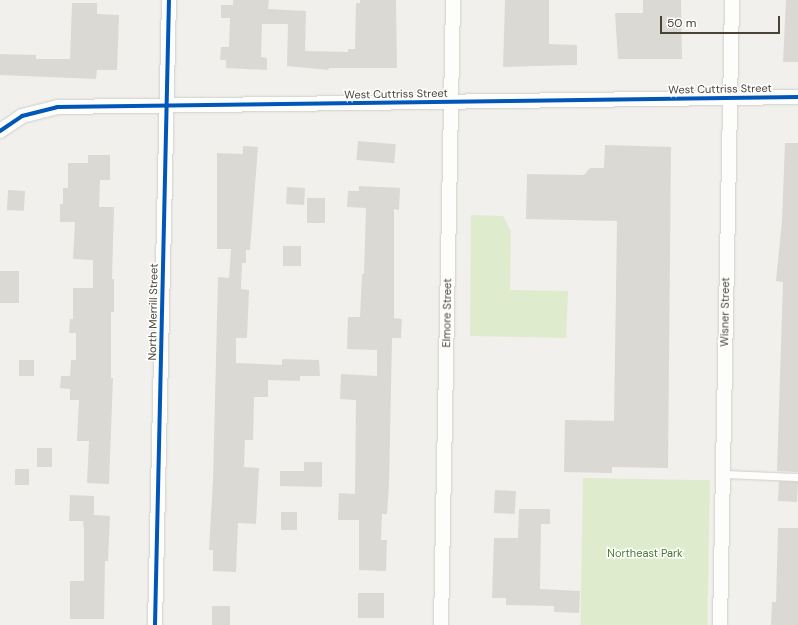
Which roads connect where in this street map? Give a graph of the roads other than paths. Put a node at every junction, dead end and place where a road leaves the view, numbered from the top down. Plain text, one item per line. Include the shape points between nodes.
1 (169, 0) edge
2 (453, 0) edge
3 (732, 0) edge
4 (798, 97) edge
5 (729, 98) junction
6 (451, 103) junction
7 (167, 106) junction
8 (0, 132) edge
9 (723, 474) junction
10 (798, 477) edge
11 (155, 625) edge
12 (440, 625) edge
13 (720, 625) edge

1 - 7 street, North Merrill Street
2 - 6 street, Elmore Street
3 - 5 street, Wisner Street
4 - 5 street, West Cuttriss Street
5 - 6 street, West Cuttriss Street
5 - 9 street, Wisner Street
6 - 7 street, West Cuttriss Street
6 - 12 street, Elmore Street
7 - 8 street, West Cuttriss Street via 57,107 22,116
7 - 11 street, North Merrill Street
9 - 10 lane
9 - 13 street, Wisner Street

